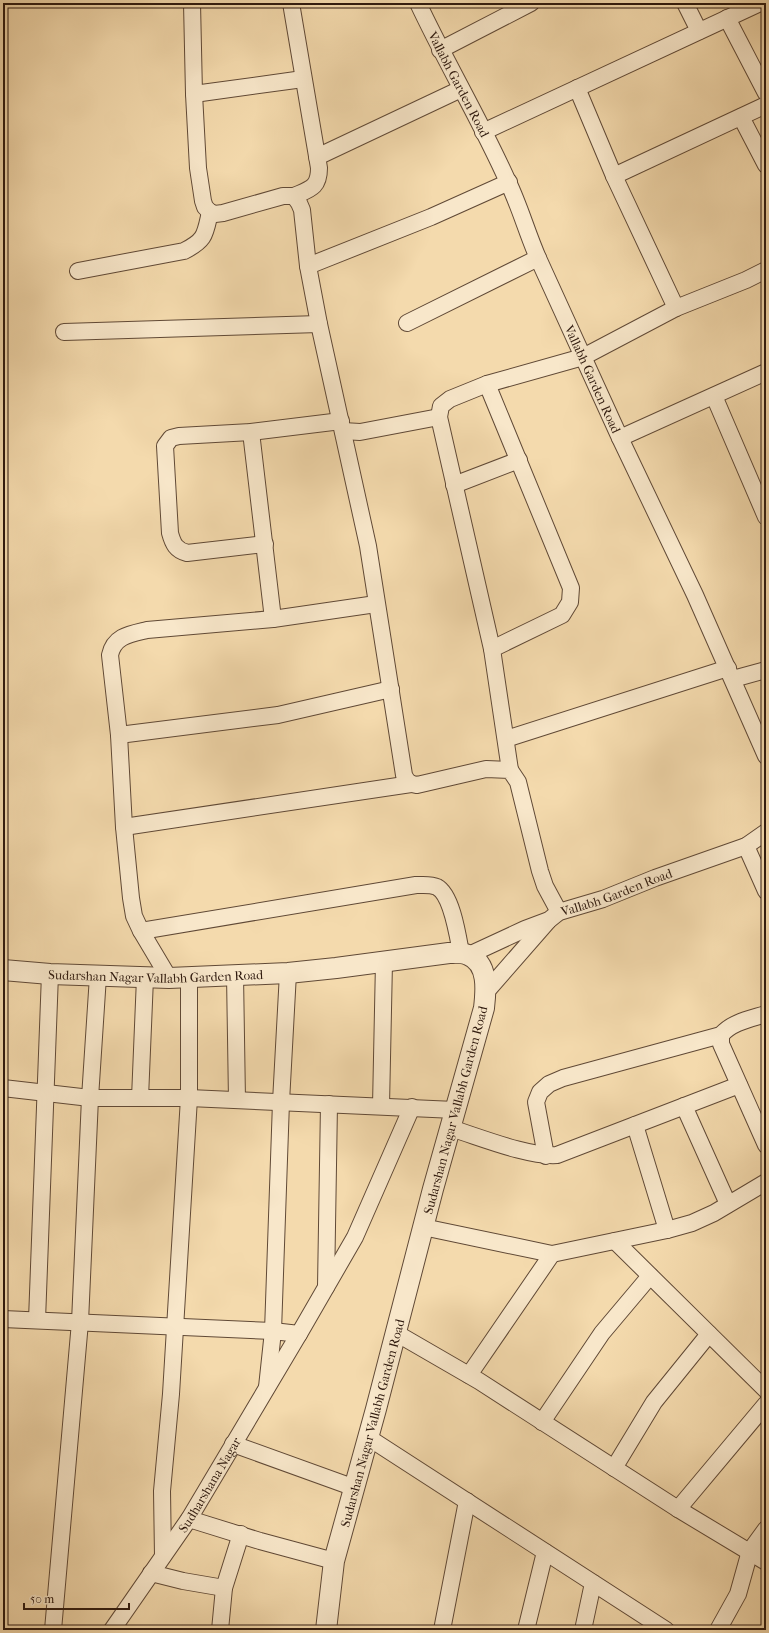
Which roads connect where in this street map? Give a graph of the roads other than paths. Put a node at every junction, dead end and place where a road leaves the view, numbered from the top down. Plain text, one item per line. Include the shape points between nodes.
1 (192, 3) edge
2 (291, 3) edge
3 (418, 3) edge
4 (531, 3) edge
5 (685, 3) edge
6 (760, 3) edge
7 (727, 18) junction
8 (699, 31) junction
9 (440, 50) junction
10 (304, 79) junction
11 (577, 88) junction
12 (461, 89) junction
13 (766, 93) edge
14 (194, 94) junction
15 (766, 105) edge
16 (741, 117) junction
17 (483, 132) junction
18 (318, 157) junction
19 (766, 165) edge
20 (614, 176) junction
21 (509, 182) junction
22 (294, 196) junction
23 (210, 212) junction
24 (538, 258) junction
25 (308, 266) junction
26 (766, 270) edge
27 (78, 271) dead end
28 (676, 308) junction
29 (407, 323) dead end
30 (319, 324) junction
31 (64, 332) dead end
32 (583, 357) junction
33 (766, 372) edge
34 (487, 384) junction
35 (714, 396) junction
36 (439, 417) junction
37 (342, 426) junction
38 (251, 432) junction
39 (620, 438) junction
40 (519, 460) junction
41 (454, 485) junction
42 (766, 517) edge
43 (265, 544) junction
44 (376, 604) junction
45 (273, 619) junction
46 (492, 649) junction
47 (766, 670) edge
48 (730, 674) junction
49 (391, 689) junction
50 (119, 735) junction
51 (506, 739) junction
52 (766, 756) edge
53 (510, 770) junction
54 (411, 784) junction
55 (124, 827) junction
56 (766, 832) edge
57 (746, 846) junction
58 (766, 891) edge
59 (554, 916) junction
60 (140, 931) junction
61 (465, 954) junction
62 (384, 962) junction
63 (3, 970) edge
64 (288, 973) junction
65 (50, 974) junction
66 (235, 975) junction
67 (98, 976) junction
68 (145, 978) junction
69 (169, 978) junction
70 (189, 978) junction
71 (486, 992) junction
72 (766, 1014) edge
73 (721, 1035) junction
74 (739, 1085) junction
75 (3, 1088) edge
76 (45, 1093) junction
77 (90, 1098) junction
78 (140, 1098) junction
79 (189, 1098) junction
80 (237, 1100) junction
81 (281, 1102) junction
82 (329, 1104) junction
83 (380, 1106) junction
84 (684, 1106) junction
85 (412, 1107) junction
86 (453, 1119) junction
87 (635, 1125) junction
88 (766, 1145) edge
89 (546, 1156) junction
90 (766, 1182) edge
91 (728, 1204) junction
92 (423, 1227) junction
93 (667, 1230) junction
94 (615, 1241) junction
95 (552, 1254) junction
96 (650, 1276) junction
97 (326, 1288) junction
98 (3, 1319) edge
99 (37, 1320) junction
100 (80, 1322) junction
101 (175, 1326) junction
102 (273, 1331) junction
103 (396, 1333) junction
104 (299, 1334) junction
105 (709, 1334) junction
106 (468, 1375) junction
107 (267, 1388) junction
108 (766, 1390) edge
109 (766, 1404) edge
110 (542, 1422) junction
111 (369, 1438) junction
112 (233, 1444) junction
113 (614, 1468) junction
114 (355, 1488) junction
115 (467, 1501) junction
116 (678, 1509) junction
117 (189, 1519) junction
118 (766, 1529) edge
119 (241, 1534) junction
120 (750, 1551) junction
121 (545, 1552) junction
122 (163, 1556) junction
123 (334, 1561) junction
124 (766, 1562) edge
125 (151, 1574) junction
126 (593, 1583) junction
127 (224, 1588) junction
128 (53, 1630) edge
129 (112, 1630) edge
130 (220, 1630) edge
131 (326, 1630) edge
132 (442, 1630) edge
133 (526, 1630) edge
134 (583, 1630) edge
135 (666, 1630) edge
136 (718, 1630) edge

1 - 14 street
2 - 10 street
3 - 9 street, Vallabh Garden Road
4 - 9 street
5 - 8 street
6 - 7 street
7 - 8 street
7 - 13 street
8 - 11 street
9 - 12 street, Vallabh Garden Road
10 - 14 street
10 - 18 street
11 - 17 street
11 - 20 street
12 - 17 street, Vallabh Garden Road
12 - 18 street
14 - 23 street via 198,168 203,201
15 - 16 street
16 - 19 street
16 - 20 street
17 - 21 street, Vallabh Garden Road
18 - 22 street via 319,179 313,187
20 - 28 street
21 - 24 street, Vallabh Garden Road
21 - 25 street via 431,217
22 - 23 street via 283,196 223,213
22 - 25 street via 302,210
23 - 27 street via 206,232 198,244 184,251
24 - 29 street
24 - 32 street, Vallabh Garden Road
25 - 30 street
26 - 28 street
28 - 32 street
30 - 31 street
30 - 37 street
32 - 34 street
32 - 39 street, Vallabh Garden Road
33 - 35 street
34 - 36 street via 450,399 442,406
34 - 40 street
35 - 39 street
35 - 42 street
36 - 37 street via 360,432
36 - 41 street
37 - 38 street
37 - 44 street via 368,546
38 - 43 street
38 - 43 street via 171,438 165,446 170,533 179,551 187,553
39 - 48 street, Vallabh Garden Road
40 - 41 street
40 - 46 street via 571,588 570,602 562,615
41 - 46 street
43 - 45 street
44 - 45 street
44 - 49 street
45 - 50 street via 147,630 114,643 110,656
46 - 51 street
47 - 48 street
48 - 51 street
48 - 52 street, Vallabh Garden Road
49 - 50 street via 278,715
49 - 54 street via 404,776
50 - 55 street
51 - 53 street
53 - 54 street via 486,769 425,784
53 - 59 street via 518,782
54 - 55 street
55 - 60 street via 131,898
56 - 57 street, Vallabh Garden Road
57 - 58 street
57 - 59 street, Vallabh Garden Road
59 - 61 street, Vallabh Garden Road
59 - 71 street
60 - 61 street via 416,885 430,885 445,893
60 - 69 street
61 - 62 street, Sudarshan Nagar Vallabh Garden Road via 449,953
61 - 71 street, Sudarshan Nagar Vallabh Garden Road via 480,965
62 - 64 street, Sudarshan Nagar Vallabh Garden Road
62 - 83 street
63 - 65 street, Sudarshan Nagar Vallabh Garden Road
64 - 66 street, Sudarshan Nagar Vallabh Garden Road
64 - 81 street
65 - 67 street, Sudarshan Nagar Vallabh Garden Road
65 - 76 street
66 - 70 street, Sudarshan Nagar Vallabh Garden Road
66 - 80 street
67 - 68 street, Sudarshan Nagar Vallabh Garden Road
67 - 77 street
68 - 69 street, Sudarshan Nagar Vallabh Garden Road
68 - 78 street
69 - 70 street, Sudarshan Nagar Vallabh Garden Road
70 - 79 street
71 - 86 street, Sudarshan Nagar Vallabh Garden Road via 484,1008
72 - 73 street via 737,1023
73 - 74 street via 721,1044
73 - 89 street via 549,1084 540,1092 536,1102
74 - 84 street
74 - 88 street
75 - 76 street
76 - 77 street
76 - 99 street
77 - 78 street
77 - 100 street
78 - 79 street
79 - 80 street
79 - 101 street
80 - 81 street
81 - 82 street
81 - 102 street
82 - 83 street
82 - 97 street
83 - 85 street
84 - 87 street
84 - 91 street
85 - 86 street
85 - 97 street, Sudharshana Nagar via 355,1237
86 - 89 street via 528,1152
86 - 92 street, Sudarshan Nagar Vallabh Garden Road
87 - 89 street via 557,1155
87 - 93 street
90 - 91 street
91 - 93 street via 692,1224
92 - 95 street
92 - 103 street, Sudarshan Nagar Vallabh Garden Road
93 - 94 street
94 - 95 street
94 - 96 street
95 - 106 street
96 - 105 street
96 - 110 street via 602,1333
97 - 104 street, Sudharshana Nagar
98 - 99 street
99 - 100 street
100 - 101 street
100 - 128 street
101 - 102 street
101 - 122 street via 162,1491
102 - 104 street
102 - 107 street
103 - 106 street
103 - 111 street, Sudarshan Nagar Vallabh Garden Road
104 - 107 street, Sudharshana Nagar
105 - 108 street
105 - 113 street via 654,1402
106 - 110 street
107 - 112 street, Sudharshana Nagar
109 - 116 street
110 - 113 street
111 - 114 street, Sudarshan Nagar Vallabh Garden Road
111 - 115 street
112 - 114 street
112 - 117 street, Sudharshana Nagar
113 - 116 street
114 - 123 street, Sudarshan Nagar Vallabh Garden Road
115 - 121 street
115 - 132 street
116 - 120 street
117 - 119 street
117 - 122 street, Sudharshana Nagar
118 - 120 street
119 - 123 street
119 - 127 street
120 - 124 street
120 - 136 street via 738,1594
121 - 126 street
121 - 133 street
122 - 125 street, Sudharshana Nagar
123 - 131 street, Sudarshan Nagar Vallabh Garden Road
125 - 127 street
125 - 129 street, Sudharshana Nagar
126 - 134 street
126 - 135 street
127 - 130 street

